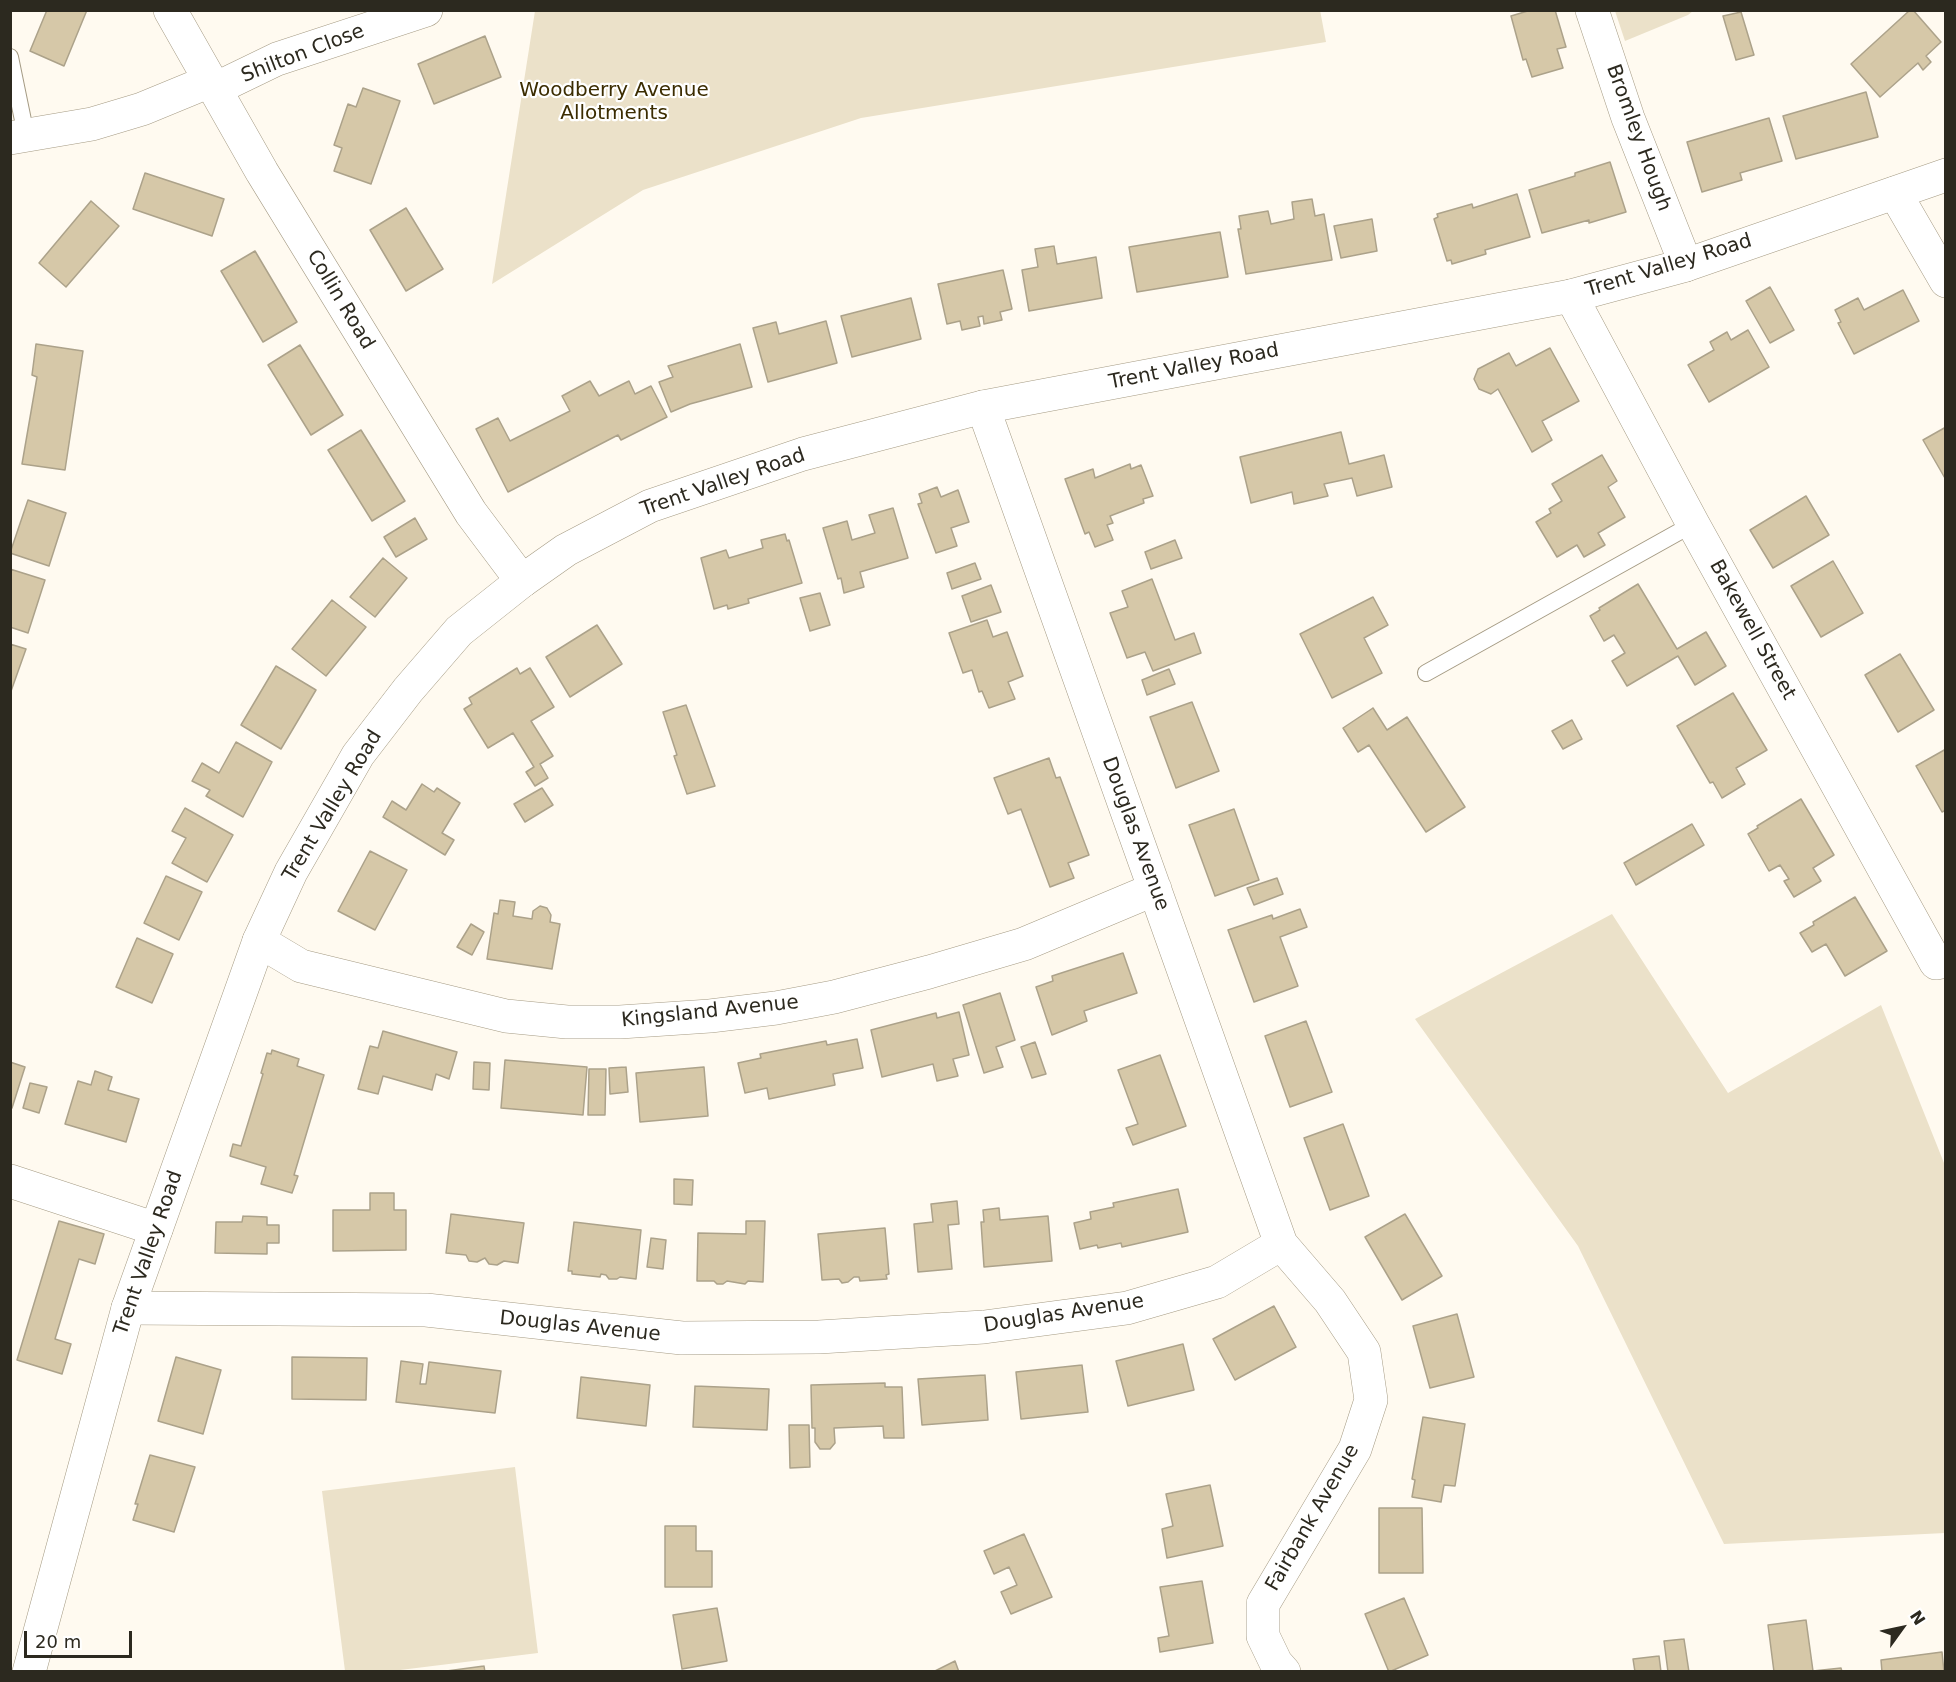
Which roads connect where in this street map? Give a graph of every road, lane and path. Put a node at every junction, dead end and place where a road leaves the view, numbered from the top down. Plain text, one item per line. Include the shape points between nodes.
1 (170, 10) edge
2 (426, 10) edge
3 (1592, 10) edge
4 (10, 57) edge
5 (213, 85) junction
6 (18, 136) edge
7 (1946, 175) edge
8 (1894, 193) junction
9 (1686, 265) junction
10 (1946, 281) edge
11 (1571, 296) junction
12 (983, 407) junction
13 (1693, 524) junction
14 (522, 581) junction
15 (1426, 673) dead end
16 (1155, 889) junction
17 (259, 941) junction
18 (1941, 962) edge
19 (10, 1181) edge
20 (156, 1230) junction
21 (1281, 1244) junction
22 (128, 1308) junction
23 (29, 1671) edge
24 (1284, 1671) edge

1 - 5 street, Collin Road
2 - 5 street, Shilton Close via 277,59
3 - 9 street, Bromley Hough
4 - 6 lane
5 - 6 street, Shilton Close via 92,124
5 - 14 street, Collin Road via 471,513
7 - 8 street, Trent Valley Road
8 - 9 street, Trent Valley Road
8 - 10 street
9 - 11 street, Trent Valley Road
11 - 12 street, Trent Valley Road
11 - 13 street, Bakewell Street
12 - 14 street, Trent Valley Road via 803,454 650,506 566,550
12 - 16 street, Douglas Avenue
13 - 15 lane
13 - 18 street, Bakewell Street
14 - 17 street, Trent Valley Road via 459,631 358,755 291,872
16 - 17 street, Kingsland Avenue via 1024,944 834,997 710,1016 620,1022 506,1016 302,966
16 - 21 street, Douglas Avenue
17 - 20 street, Trent Valley Road
19 - 20 street
20 - 22 street, Trent Valley Road
21 - 22 street, Douglas Avenue via 1217,1282 1127,1308 984,1327 819,1337 682,1338 426,1310
21 - 24 street, Fairbank Avenue via 1330,1301 1364,1352 1371,1400 1355,1449 1263,1604 1263,1636
22 - 23 street, Trent Valley Road

